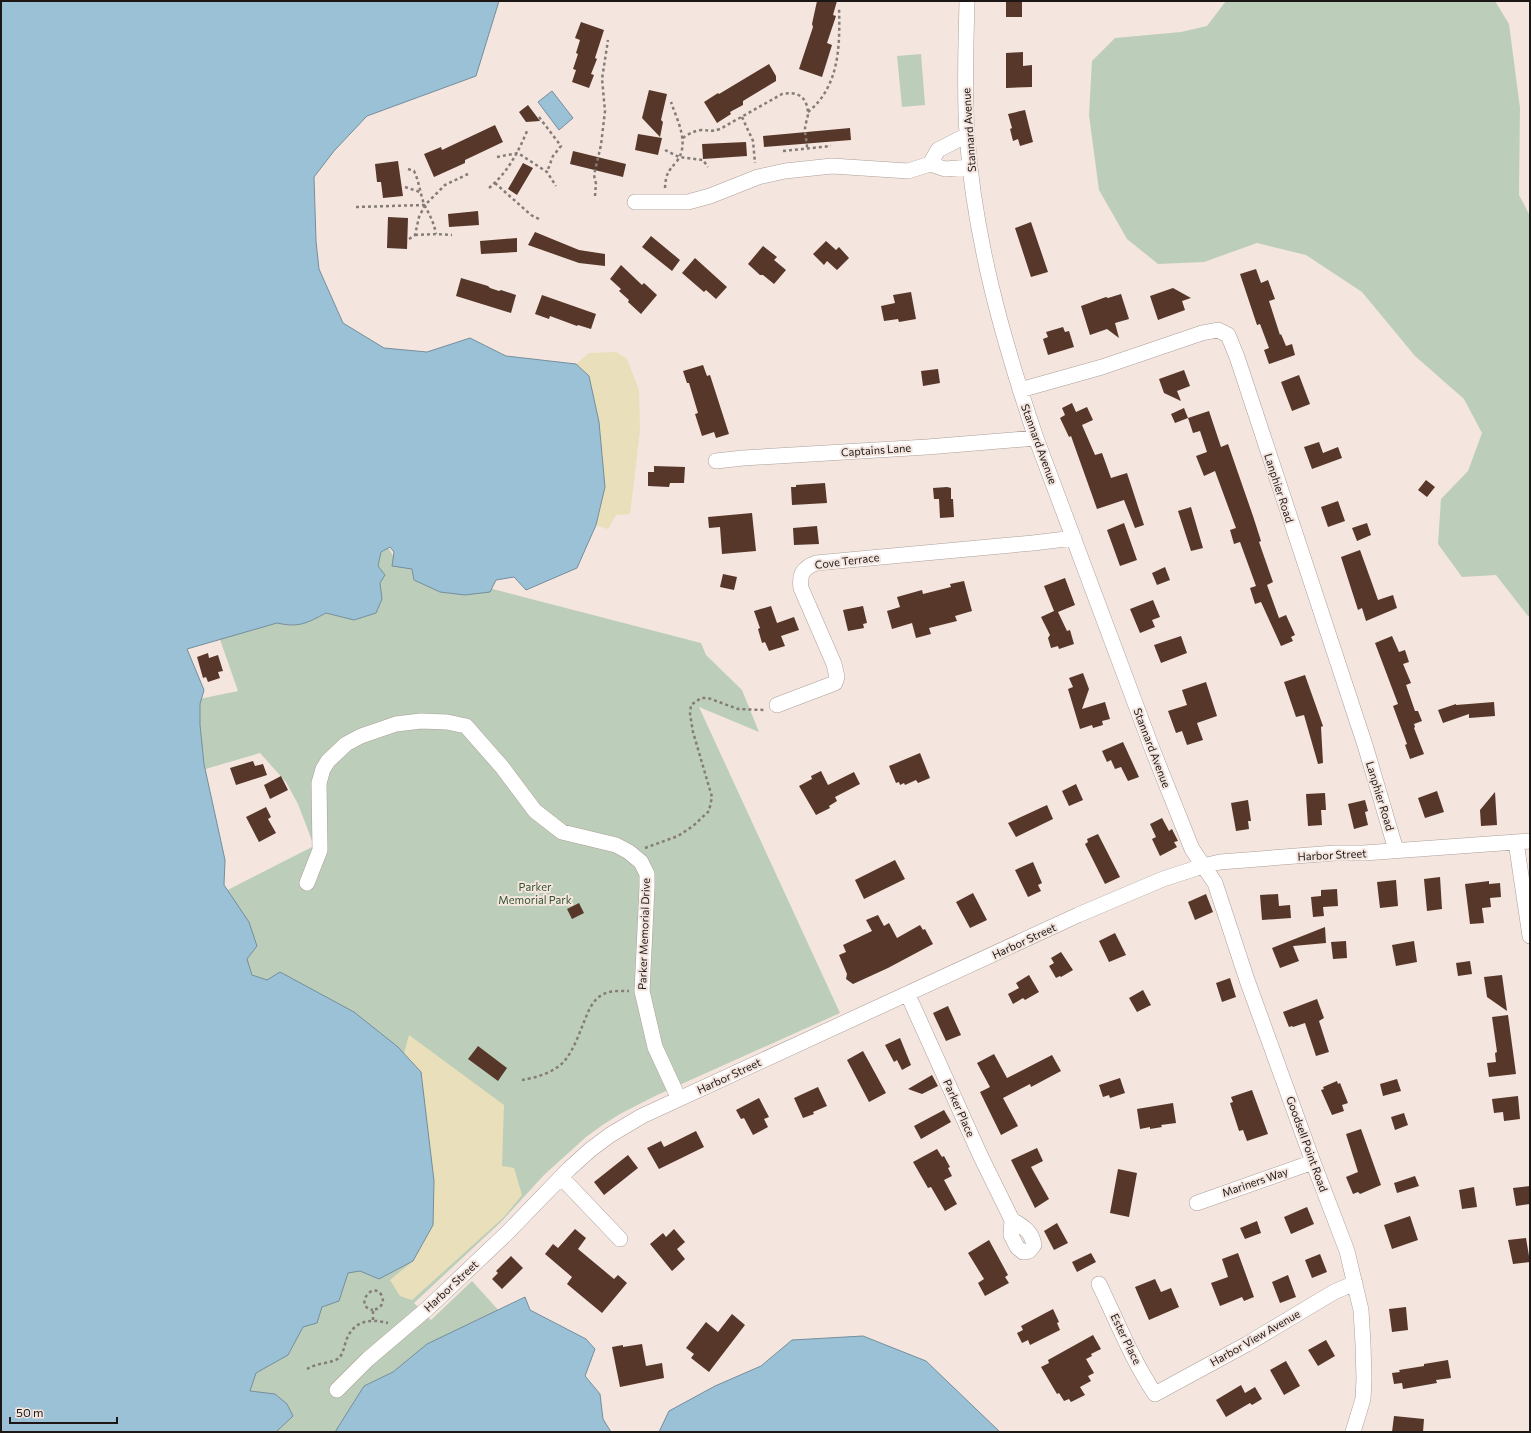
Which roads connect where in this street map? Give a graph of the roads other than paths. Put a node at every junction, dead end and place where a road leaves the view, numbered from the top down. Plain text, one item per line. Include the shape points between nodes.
1 (967, 1) edge
2 (967, 135) junction
3 (930, 164) junction
4 (970, 167) junction
5 (635, 202) dead end
6 (1020, 390) junction
7 (1036, 438) junction
8 (716, 461) dead end
9 (1074, 538) junction
10 (777, 705) road end
11 (1523, 841) edge
12 (1396, 850) junction
13 (1203, 866) junction
14 (307, 883) dead end
15 (1530, 936) edge
16 (908, 995) junction
17 (679, 1099) junction
18 (1313, 1162) junction
19 (560, 1177) junction
20 (1197, 1203) dead end
21 (1012, 1220) dead end
22 (620, 1239) dead end
23 (1355, 1283) junction
24 (1099, 1284) dead end
25 (337, 1390) dead end
26 (1155, 1394) joint
27 (1353, 1432) edge

1 - 2 street, Stannard Avenue
2 - 3 street via 938,150
2 - 4 street, Stannard Avenue
3 - 4 street via 945,169
3 - 5 street via 908,171 832,166 785,171 758,177 688,202
4 - 6 street, Stannard Avenue via 989,280
6 - 7 street, Stannard Avenue
6 - 12 street, Lanphier Road via 1202,333 1218,330 1228,335 1362,738
7 - 8 street, Captains Lane
7 - 9 street, Stannard Avenue
9 - 10 street, Cove Terrace via 816,563 808,566 800,579 801,588 834,664 837,677 835,683
9 - 13 street, Stannard Avenue via 1192,849
11 - 12 street, Harbor Street
11 - 15 street
12 - 13 street, Harbor Street via 1245,860
13 - 16 street, Harbor Street via 1121,897
13 - 18 street, Goodsell Point Road via 1215,882 1247,980
14 - 17 street, Parker Memorial Drive via 320,850 319,783 328,761 346,744 396,724 447,722 466,726 502,767 535,811 562,832 616,845 641,862 647,874 642,991 655,1047
16 - 17 street, Harbor Street
16 - 21 street, Parker Place
17 - 19 street, Harbor Street via 642,1116 610,1135
18 - 20 street, Mariners Way
18 - 23 street, Goodsell Point Road via 1347,1251
19 - 22 street
19 - 25 street, Harbor Street via 428,1308 368,1359
23 - 26 street, Harbor View Avenue via 1334,1292 1247,1344
23 - 27 street, Goodsell Point Road via 1361,1310 1364,1379 1363,1399
24 - 26 street, Ester Place via 1131,1352

